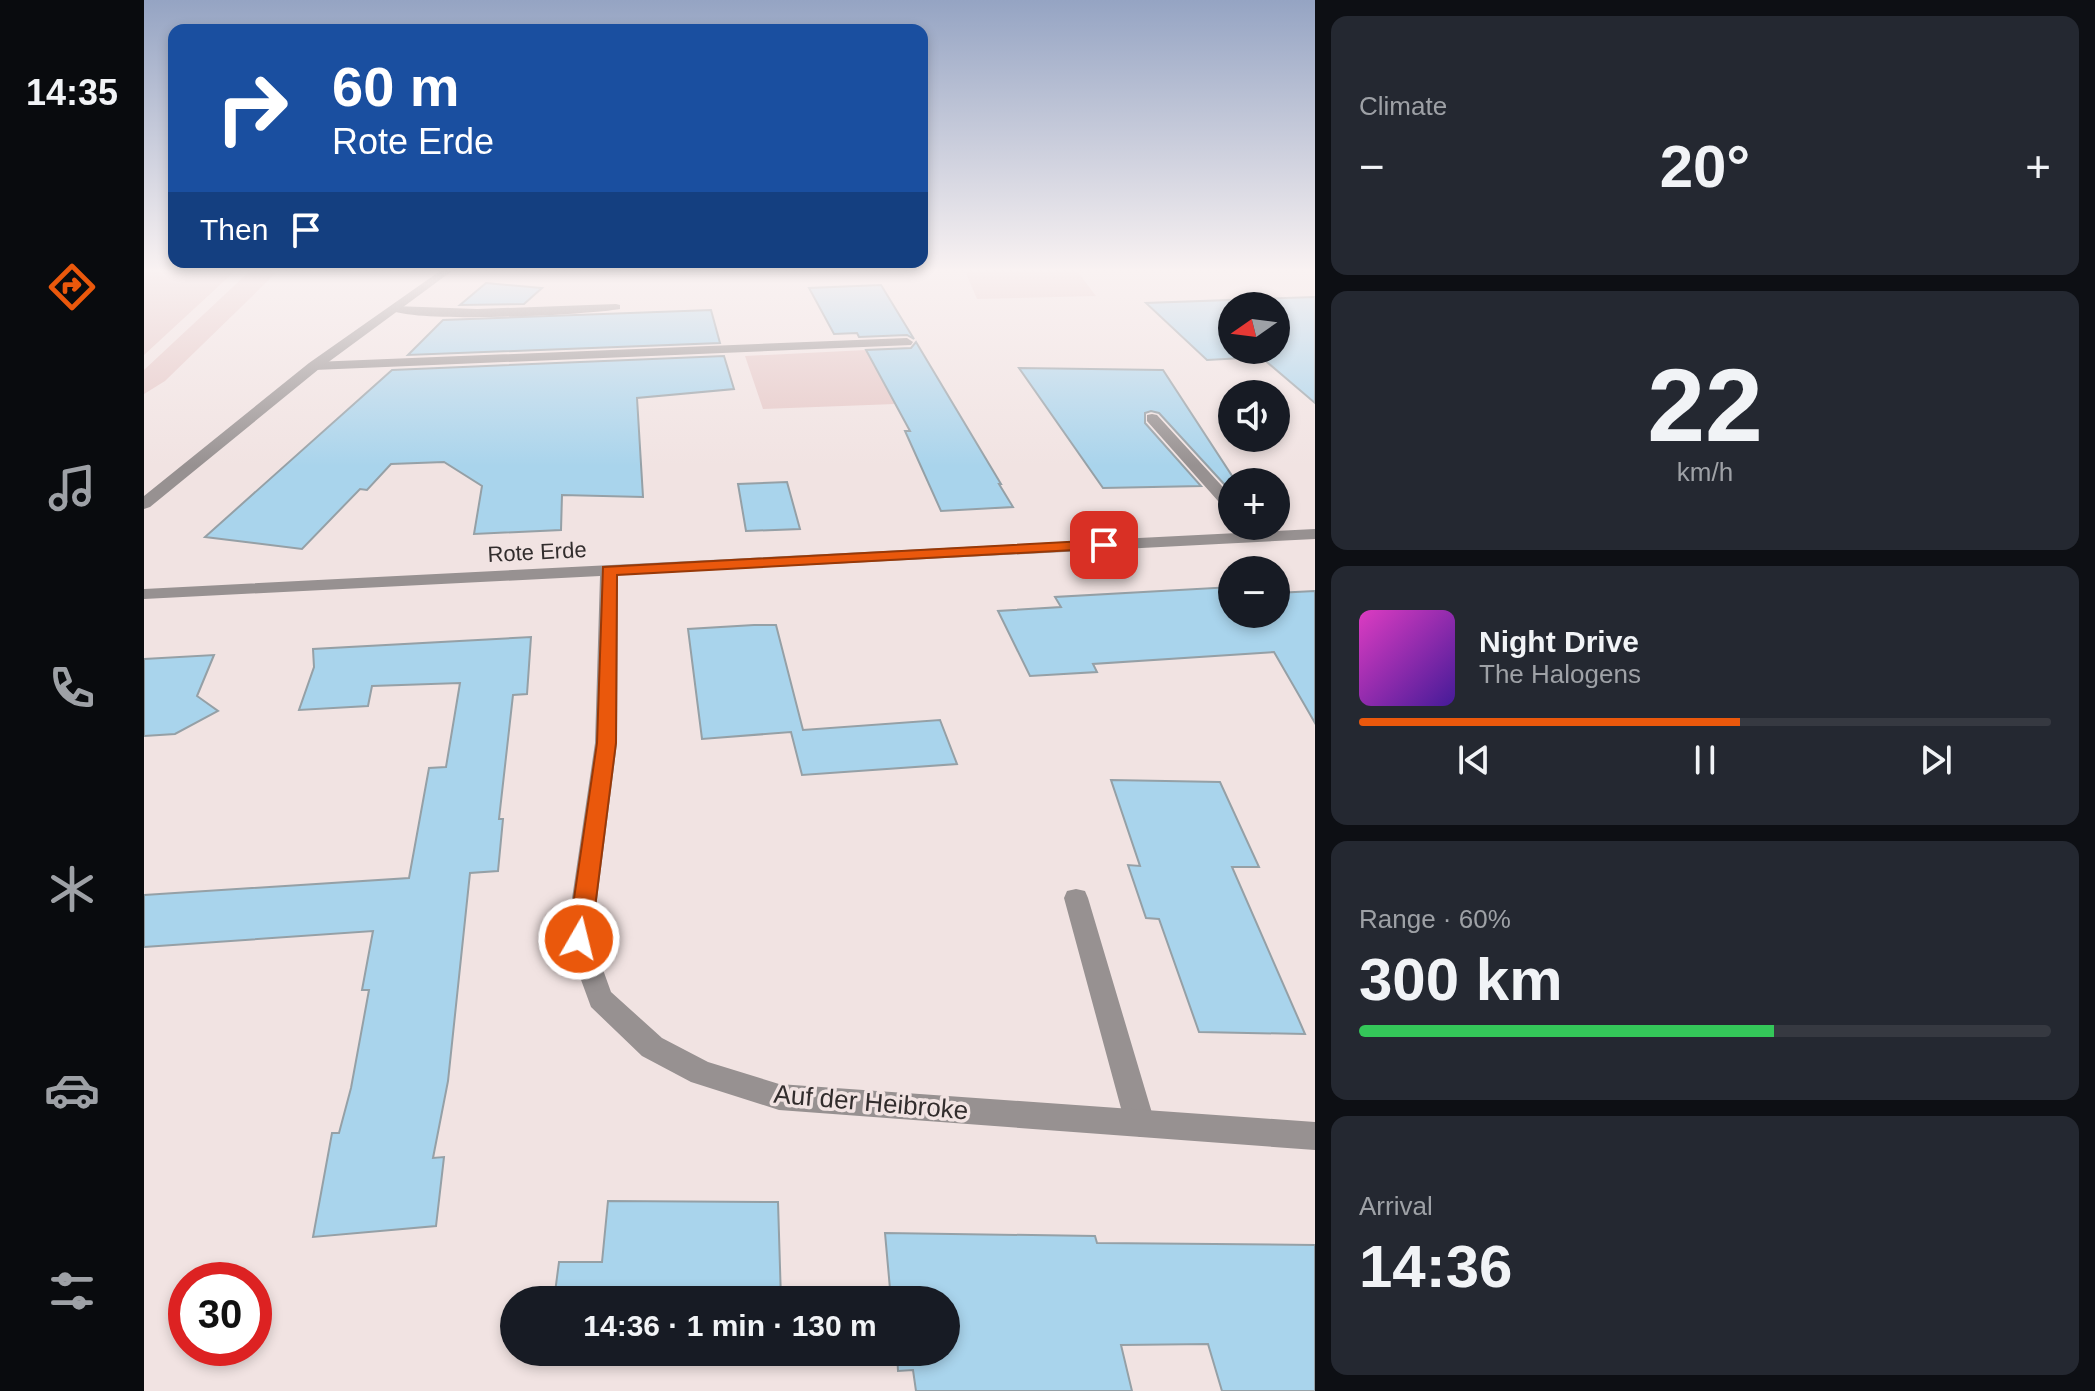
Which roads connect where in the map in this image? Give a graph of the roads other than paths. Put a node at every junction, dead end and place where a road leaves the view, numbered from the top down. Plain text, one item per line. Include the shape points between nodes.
1 (356, 336) edge
2 (907, 342) dead end
3 (314, 366) junction
4 (1152, 418) dead end
5 (1218, 491) edge
6 (144, 504) edge
7 (1218, 533) edge
8 (1290, 533) edge
9 (1315, 534) edge
10 (609, 571) junction
11 (144, 594) edge
12 (1076, 898) dead end
13 (1140, 1123) junction
14 (1315, 1136) edge

1 - 3 street
2 - 3 street
3 - 6 street
4 - 5 street
7 - 10 street, Rote Erde
8 - 9 street, Rote Erde
10 - 11 street, Rote Erde
10 - 13 street, Auf der Heibroke via 606,743 579,939 600,999 652,1047 701,1073 779,1097
12 - 13 street
13 - 14 street, Auf der Heibroke

